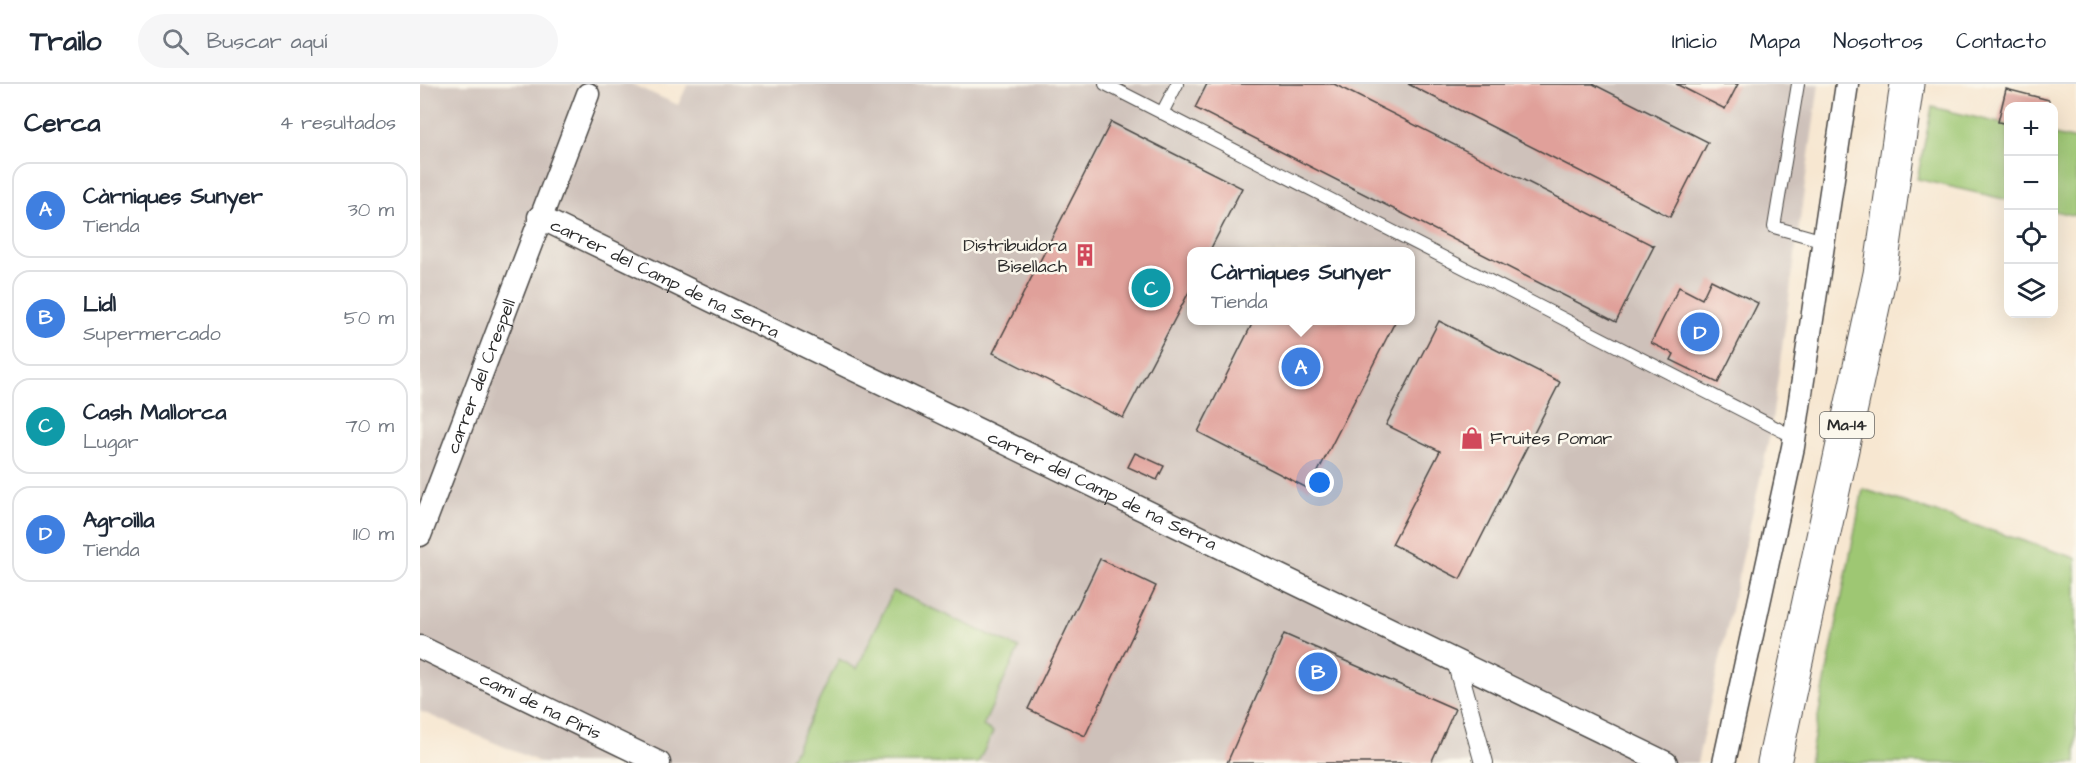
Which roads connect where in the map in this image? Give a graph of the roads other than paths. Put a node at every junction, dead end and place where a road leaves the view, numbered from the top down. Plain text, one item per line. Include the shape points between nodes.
1 (1105, 84) edge
2 (1177, 84) edge
3 (1798, 84) edge
4 (1847, 84) edge
5 (1907, 84) edge
6 (588, 94) dead end
7 (1162, 113) junction
8 (539, 217) junction
9 (1824, 241) junction
10 (1794, 437) junction
11 (420, 535) edge
12 (420, 647) edge
13 (1456, 661) junction
14 (659, 763) edge
15 (1484, 763) edge
16 (1666, 763) edge
17 (1724, 763) edge
18 (1774, 763) edge

1 - 7 lane
2 - 7 lane
3 - 9 lane via 1774,227
4 - 9 street
5 - 18 main road, Ma-14 via 1880,274
6 - 8 street, carrer del Crespell
7 - 10 lane
8 - 11 street, carrer del Crespell
8 - 13 street, carrer del Camp de na Serra
9 - 10 street
10 - 17 street
12 - 14 street, camí de na Piris
13 - 15 street
13 - 16 street, carrer del Camp de na Serra

